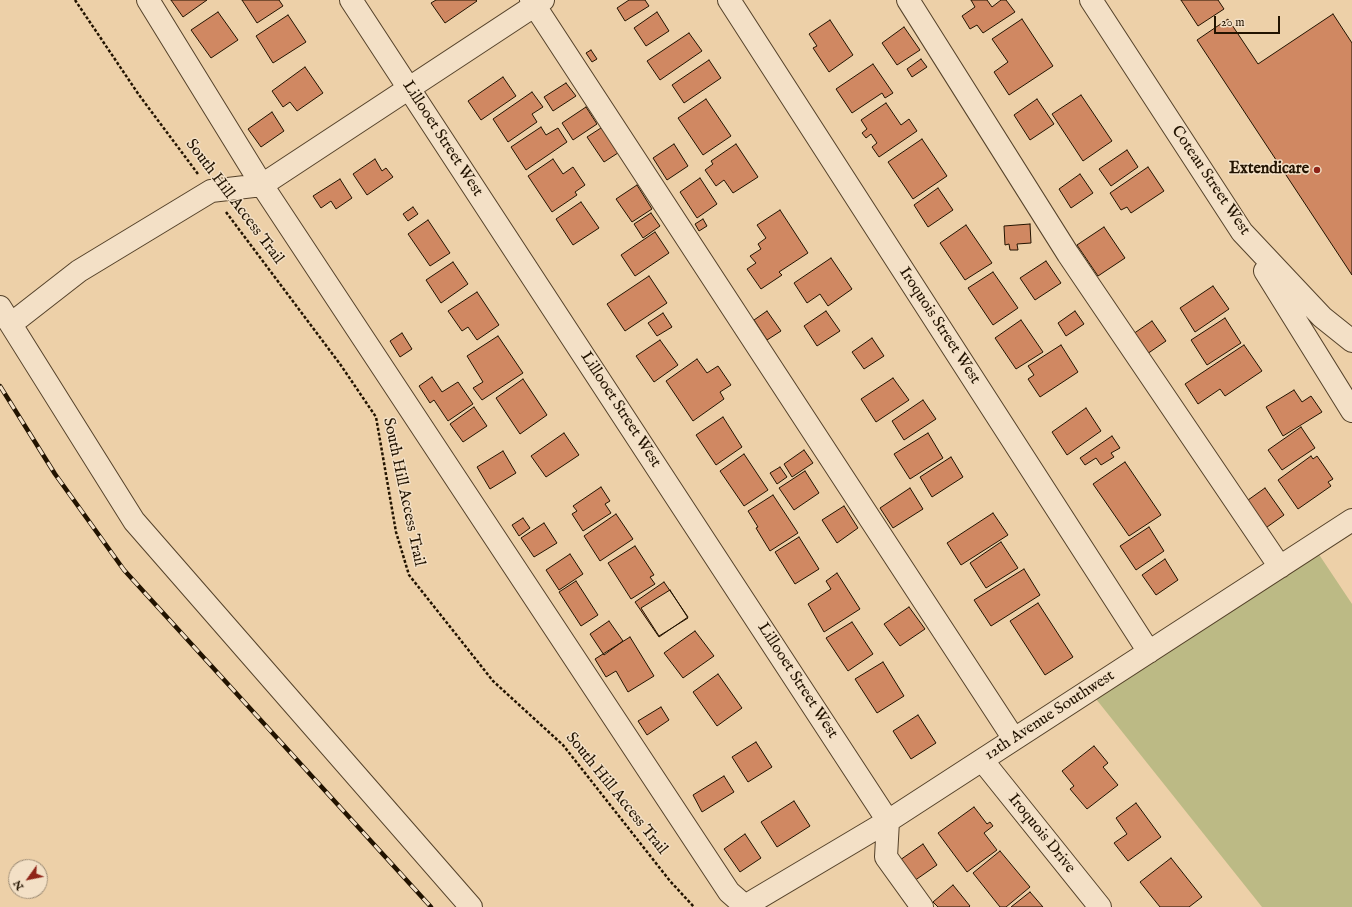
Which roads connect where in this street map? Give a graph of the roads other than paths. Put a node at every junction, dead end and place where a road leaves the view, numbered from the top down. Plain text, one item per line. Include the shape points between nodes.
1 (148, 0) edge
2 (351, 0) edge
3 (729, 0) edge
4 (908, 0) edge
5 (1091, 0) edge
6 (536, 2) edge
7 (409, 89) junction
8 (262, 185) junction
9 (1242, 232) junction
10 (5, 315) edge
11 (1352, 341) edge
12 (1352, 411) edge
13 (1352, 520) edge
14 (1280, 566) junction
15 (1149, 652) junction
16 (1014, 739) junction
17 (982, 760) junction
18 (888, 820) junction
19 (745, 906) edge
20 (470, 907) edge
21 (922, 907) edge
22 (1100, 907) edge

1 - 8 street
2 - 7 street, Lillooet Street West
3 - 15 street, Iroquois Street West
4 - 14 street via 1068,254
5 - 9 street, Coteau Street West
6 - 7 street
6 - 16 street
7 - 8 street
7 - 18 street, Lillooet Street West
8 - 10 street via 211,191
8 - 19 street via 729,892
9 - 11 street, Coteau Street West via 1322,316
9 - 12 street
10 - 20 street via 134,521
13 - 14 street, 12th Avenue Southwest
14 - 15 street, 12th Avenue Southwest
15 - 16 street, 12th Avenue Southwest
16 - 17 street, 12th Avenue Southwest
17 - 18 street, 12th Avenue Southwest
17 - 22 street, Iroquois Drive
18 - 19 street, 12th Avenue Southwest
18 - 21 street via 886,857

